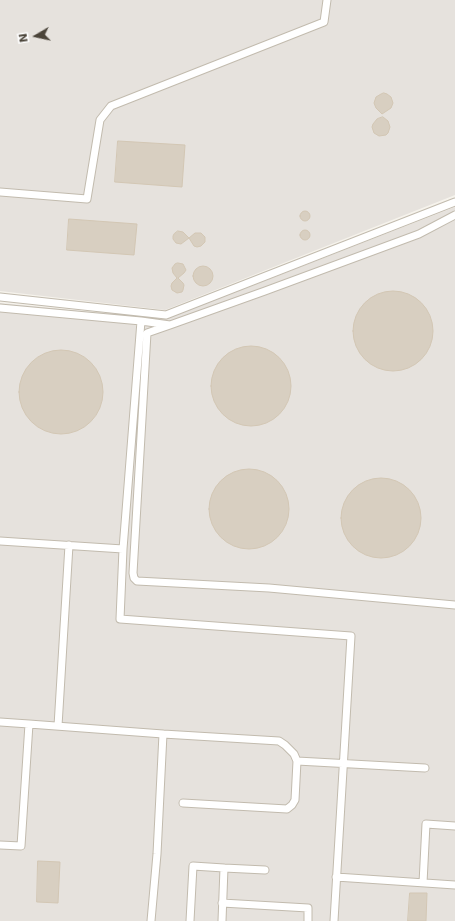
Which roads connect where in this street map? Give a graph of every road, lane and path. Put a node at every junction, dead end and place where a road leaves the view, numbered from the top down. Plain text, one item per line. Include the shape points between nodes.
1 (327, 0) edge
2 (0, 192) edge
3 (455, 202) edge
4 (455, 215) edge
5 (0, 297) edge
6 (0, 308) edge
7 (140, 321) junction
8 (170, 324) junction
9 (0, 541) edge
10 (69, 545) junction
11 (123, 549) junction
12 (455, 605) edge
13 (0, 722) edge
14 (29, 724) junction
15 (58, 726) junction
16 (163, 734) junction
17 (297, 761) junction
18 (343, 763) junction
19 (425, 768) dead end
20 (183, 803) dead end
21 (455, 826) edge
22 (0, 845) edge
23 (224, 868) junction
24 (265, 870) dead end
25 (336, 877) junction
26 (422, 883) junction
27 (455, 885) edge
28 (222, 903) junction
29 (151, 921) edge
30 (190, 921) edge
31 (222, 921) edge
32 (308, 921) edge
33 (334, 921) edge

1 - 2 street via 324,22 111,106 100,120 87,199
3 - 5 street via 166,315
4 - 8 street via 419,234
6 - 7 street
7 - 8 street
7 - 11 street
8 - 12 street via 147,333 134,578
9 - 10 street
10 - 11 street
10 - 15 street
11 - 18 street via 120,619 351,636
13 - 14 street
14 - 15 street
14 - 22 street via 21,846
15 - 16 street
16 - 17 street via 279,741 294,754
16 - 29 street
17 - 18 street
17 - 20 street via 295,800 287,809
18 - 19 street
18 - 25 street
21 - 26 street via 426,824
23 - 24 street
23 - 28 street
23 - 30 street via 194,866
25 - 26 street
25 - 33 street
26 - 27 street
28 - 31 street
28 - 32 street via 308,908

